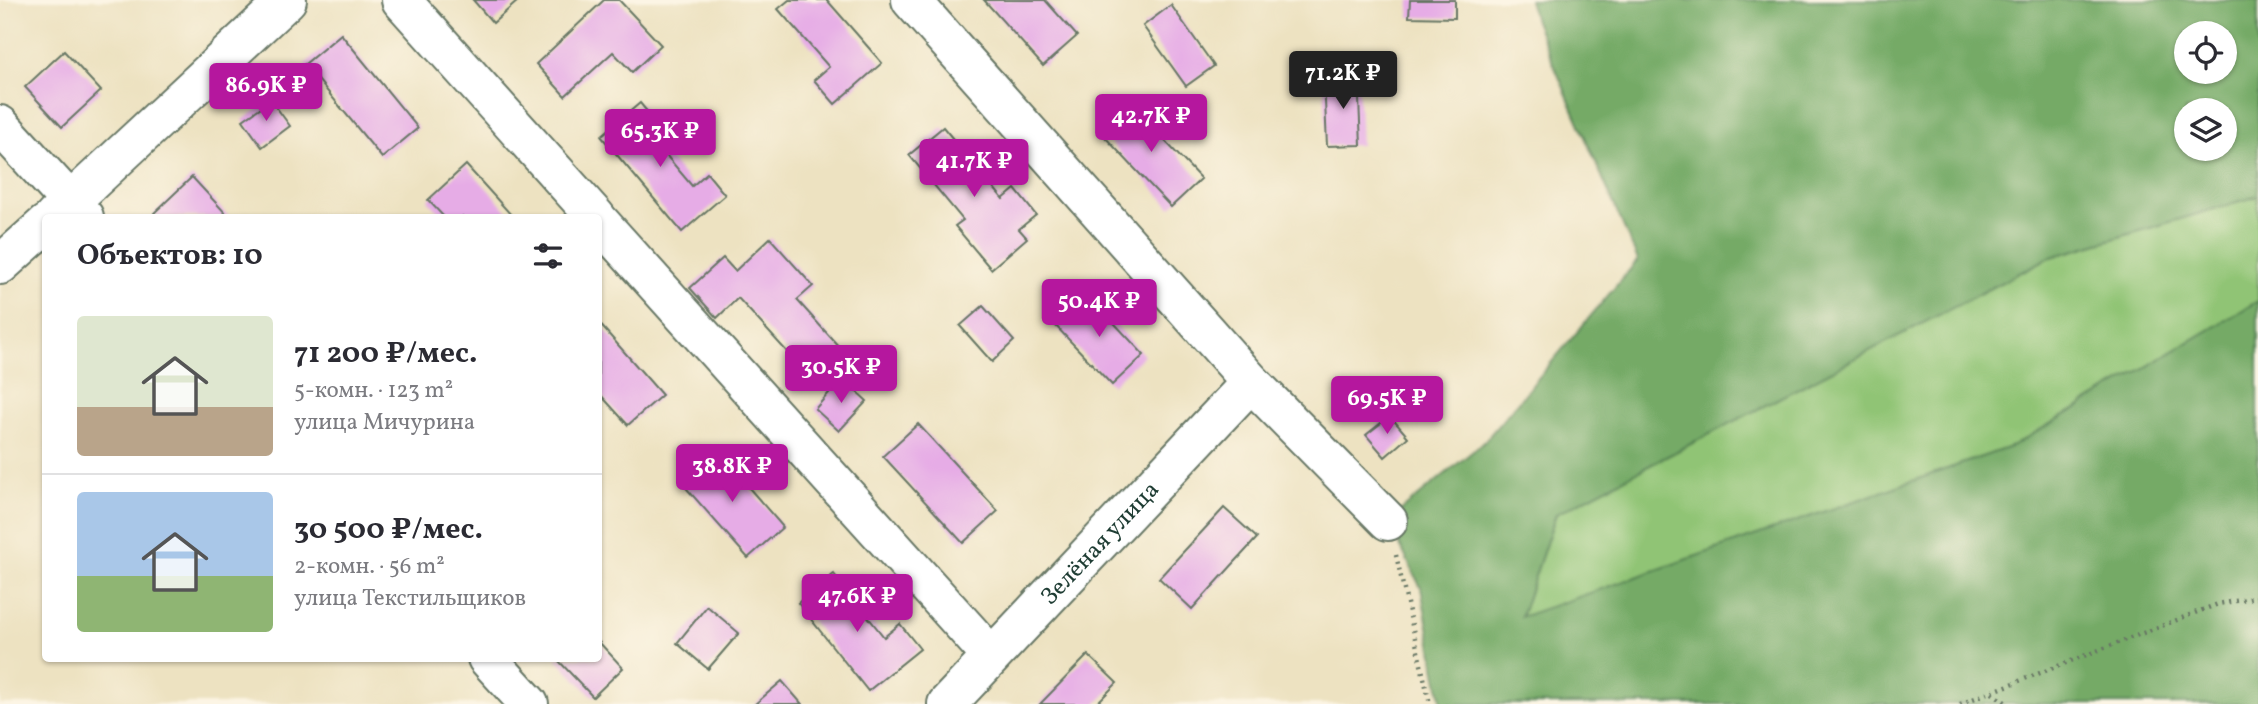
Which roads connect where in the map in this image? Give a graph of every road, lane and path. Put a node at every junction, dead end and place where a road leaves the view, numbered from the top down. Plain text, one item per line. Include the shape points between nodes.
1 (287, 0) edge
2 (401, 0) edge
3 (911, 0) edge
4 (0, 125) edge
5 (62, 214) edge
6 (64, 214) edge
7 (593, 214) edge
8 (602, 224) edge
9 (42, 232) edge
10 (0, 265) edge
11 (1251, 382) junction
12 (1388, 521) joint
13 (2258, 597) edge
14 (991, 656) junction
15 (491, 662) edge
16 (1991, 693) junction
17 (529, 704) edge
18 (947, 704) edge
19 (1430, 704) edge
20 (1960, 704) edge
21 (2008, 704) edge

1 - 6 street
2 - 7 street
3 - 11 street
4 - 5 street
8 - 14 street
9 - 10 street
11 - 12 street
11 - 14 street, Зелёная улица
12 - 19 path
13 - 16 path via 2218,604
14 - 18 street, Зелёная улица
15 - 17 street
16 - 20 path
16 - 21 path

